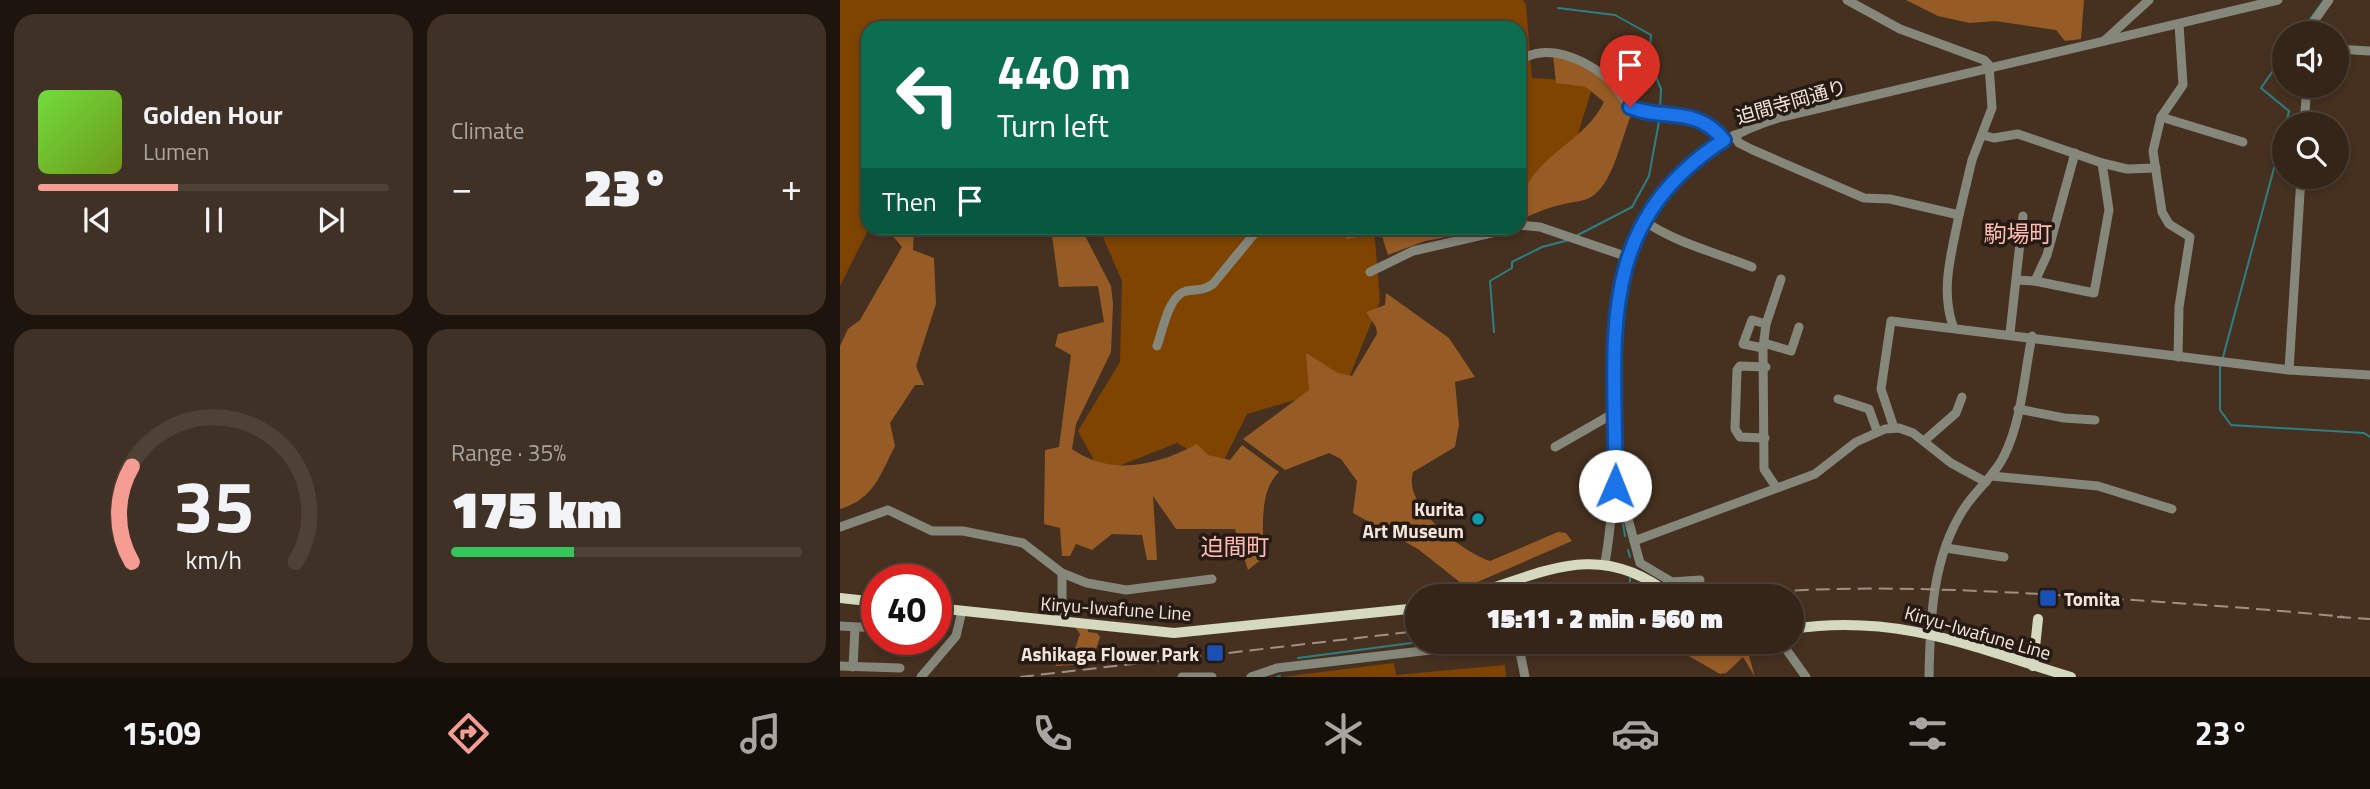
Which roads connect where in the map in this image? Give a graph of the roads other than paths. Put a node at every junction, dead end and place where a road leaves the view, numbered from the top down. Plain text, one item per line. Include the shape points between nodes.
1 (1847, 0) edge
2 (2149, 0) edge
3 (2278, 0) edge
4 (2329, 0) edge
5 (2314, 21) edge
6 (2179, 23) junction
7 (2103, 42) junction
8 (2349, 50) edge
9 (2370, 51) edge
10 (1526, 58) edge
11 (1990, 68) junction
12 (2161, 117) junction
13 (1734, 135) junction
14 (1982, 135) junction
15 (1724, 140) junction
16 (2243, 142) dead end
17 (2074, 153) junction
18 (2102, 163) junction
19 (2156, 168) junction
20 (2300, 189) edge
21 (1959, 215) junction
22 (2023, 216) dead end
23 (1644, 221) junction
24 (1526, 224) edge
25 (1253, 235) edge
26 (1483, 235) edge
27 (1628, 257) junction
28 (1752, 267) dead end
29 (1370, 272) dead end
30 (1781, 279) dead end
31 (2017, 279) junction
32 (2035, 281) junction
33 (1766, 324) junction
34 (1953, 326) junction
35 (1799, 327) dead end
36 (2010, 333) junction
37 (2032, 336) junction
38 (1763, 345) junction
39 (1157, 346) dead end
40 (2178, 357) junction
41 (1766, 368) junction
42 (2290, 370) junction
43 (2370, 374) edge
44 (1962, 397) dead end
45 (1838, 399) dead end
46 (2018, 409) junction
47 (1616, 412) junction
48 (2095, 419) dead end
49 (1894, 428) junction
50 (1877, 431) junction
51 (1765, 438) junction
52 (1924, 441) junction
53 (1555, 447) dead end
54 (1616, 464) junction
55 (1989, 479) junction
56 (1776, 487) junction
57 (2172, 509) dead end
58 (840, 527) edge
59 (1634, 541) junction
60 (1945, 548) junction
61 (2004, 557) dead end
62 (1605, 564) junction
63 (1062, 573) junction
64 (1212, 579) dead end
65 (1700, 580) dead end
66 (1508, 584) edge
67 (1655, 584) edge
68 (840, 598) edge
69 (861, 600) edge
70 (1405, 609) edge
71 (952, 610) edge
72 (962, 611) junction
73 (2038, 619) dead end
74 (1057, 621) junction
75 (840, 626) edge
76 (855, 628) junction
77 (861, 628) edge
78 (1804, 628) edge
79 (1930, 633) junction
80 (1405, 653) edge
81 (1521, 654) edge
82 (1790, 654) edge
83 (840, 666) edge
84 (2033, 666) junction
85 (853, 667) junction
86 (900, 668) dead end
87 (921, 677) edge
88 (1182, 677) edge
89 (1212, 677) edge
90 (1251, 677) edge
91 (1525, 677) edge
92 (1806, 677) edge
93 (1929, 677) edge
94 (2071, 677) edge

1 - 11 street via 1900,29 1984,60
2 - 7 street
3 - 6 street, 迫間寺岡通り
4 - 5 street
6 - 7 street, 迫間寺岡通り
6 - 12 street via 2183,85
7 - 11 street, 迫間寺岡通り
8 - 9 street
10 - 15 street via 1535,53 1569,56 1606,77 1630,107 1689,117
11 - 13 street, 迫間寺岡通り via 1782,117
11 - 14 street via 1992,108
12 - 16 street
12 - 19 street via 2154,144
13 - 15 street, 迫間寺岡通り
13 - 21 street via 1753,150 1864,198
14 - 17 street via 2018,134
14 - 21 street
15 - 23 street, 迫間寺岡通り via 1670,184
17 - 18 street
17 - 32 street via 2047,255
18 - 19 street via 2127,169
18 - 32 street via 2109,210 2094,293
19 - 40 street via 2164,217 2190,237 2179,307
20 - 42 street
21 - 34 street via 1947,276 1947,310
22 - 31 street
23 - 27 street, 迫間寺岡通り
23 - 28 street via 1700,251
24 - 27 street
25 - 39 street via 1213,285 1174,298
26 - 29 street via 1413,251
27 - 47 street, 迫間寺岡通り via 1615,317
30 - 33 street
31 - 32 street
31 - 36 street
33 - 38 street
33 - 38 street via 1752,320 1743,344
34 - 36 street
34 - 49 street via 1891,320 1881,389
35 - 38 street via 1791,351
36 - 37 street
37 - 40 street
37 - 46 street
38 - 41 street
40 - 42 street
41 - 51 street
41 - 51 street via 1740,366 1737,370 1735,429 1740,437
42 - 43 street
44 - 52 street via 1956,413
45 - 50 street via 1869,408
46 - 48 street
46 - 55 street via 2006,453
47 - 53 street
47 - 54 street, 迫間寺岡通り
49 - 50 street
49 - 52 street
50 - 56 street via 1821,470
51 - 56 street via 1764,469
52 - 55 street via 1951,463
54 - 59 street via 1627,464 1635,471 1627,511
54 - 62 street, 迫間寺岡通り
55 - 57 street via 2098,486
55 - 60 street via 1966,506
56 - 59 street
58 - 63 street via 888,510 932,531 963,531 1023,544
59 - 65 street via 1640,563 1672,582
60 - 61 street
60 - 79 street
62 - 66 main road via 1573,564
62 - 67 main road via 1633,570
63 - 64 street via 1121,590
63 - 74 street
68 - 69 main road
70 - 74 main road, Kiryu-Iwafune Line via 1182,633
71 - 72 main road, Kiryu-Iwafune Line
72 - 74 main road, Kiryu-Iwafune Line
72 - 87 street via 956,636
73 - 84 main road
75 - 76 street
76 - 77 street
76 - 85 street
78 - 79 main road, Kiryu-Iwafune Line via 1856,623
79 - 84 main road, Kiryu-Iwafune Line
79 - 93 street
80 - 90 street via 1277,668
81 - 91 street
82 - 92 street
83 - 85 street
84 - 94 main road, Kiryu-Iwafune Line
85 - 86 street
88 - 89 street

